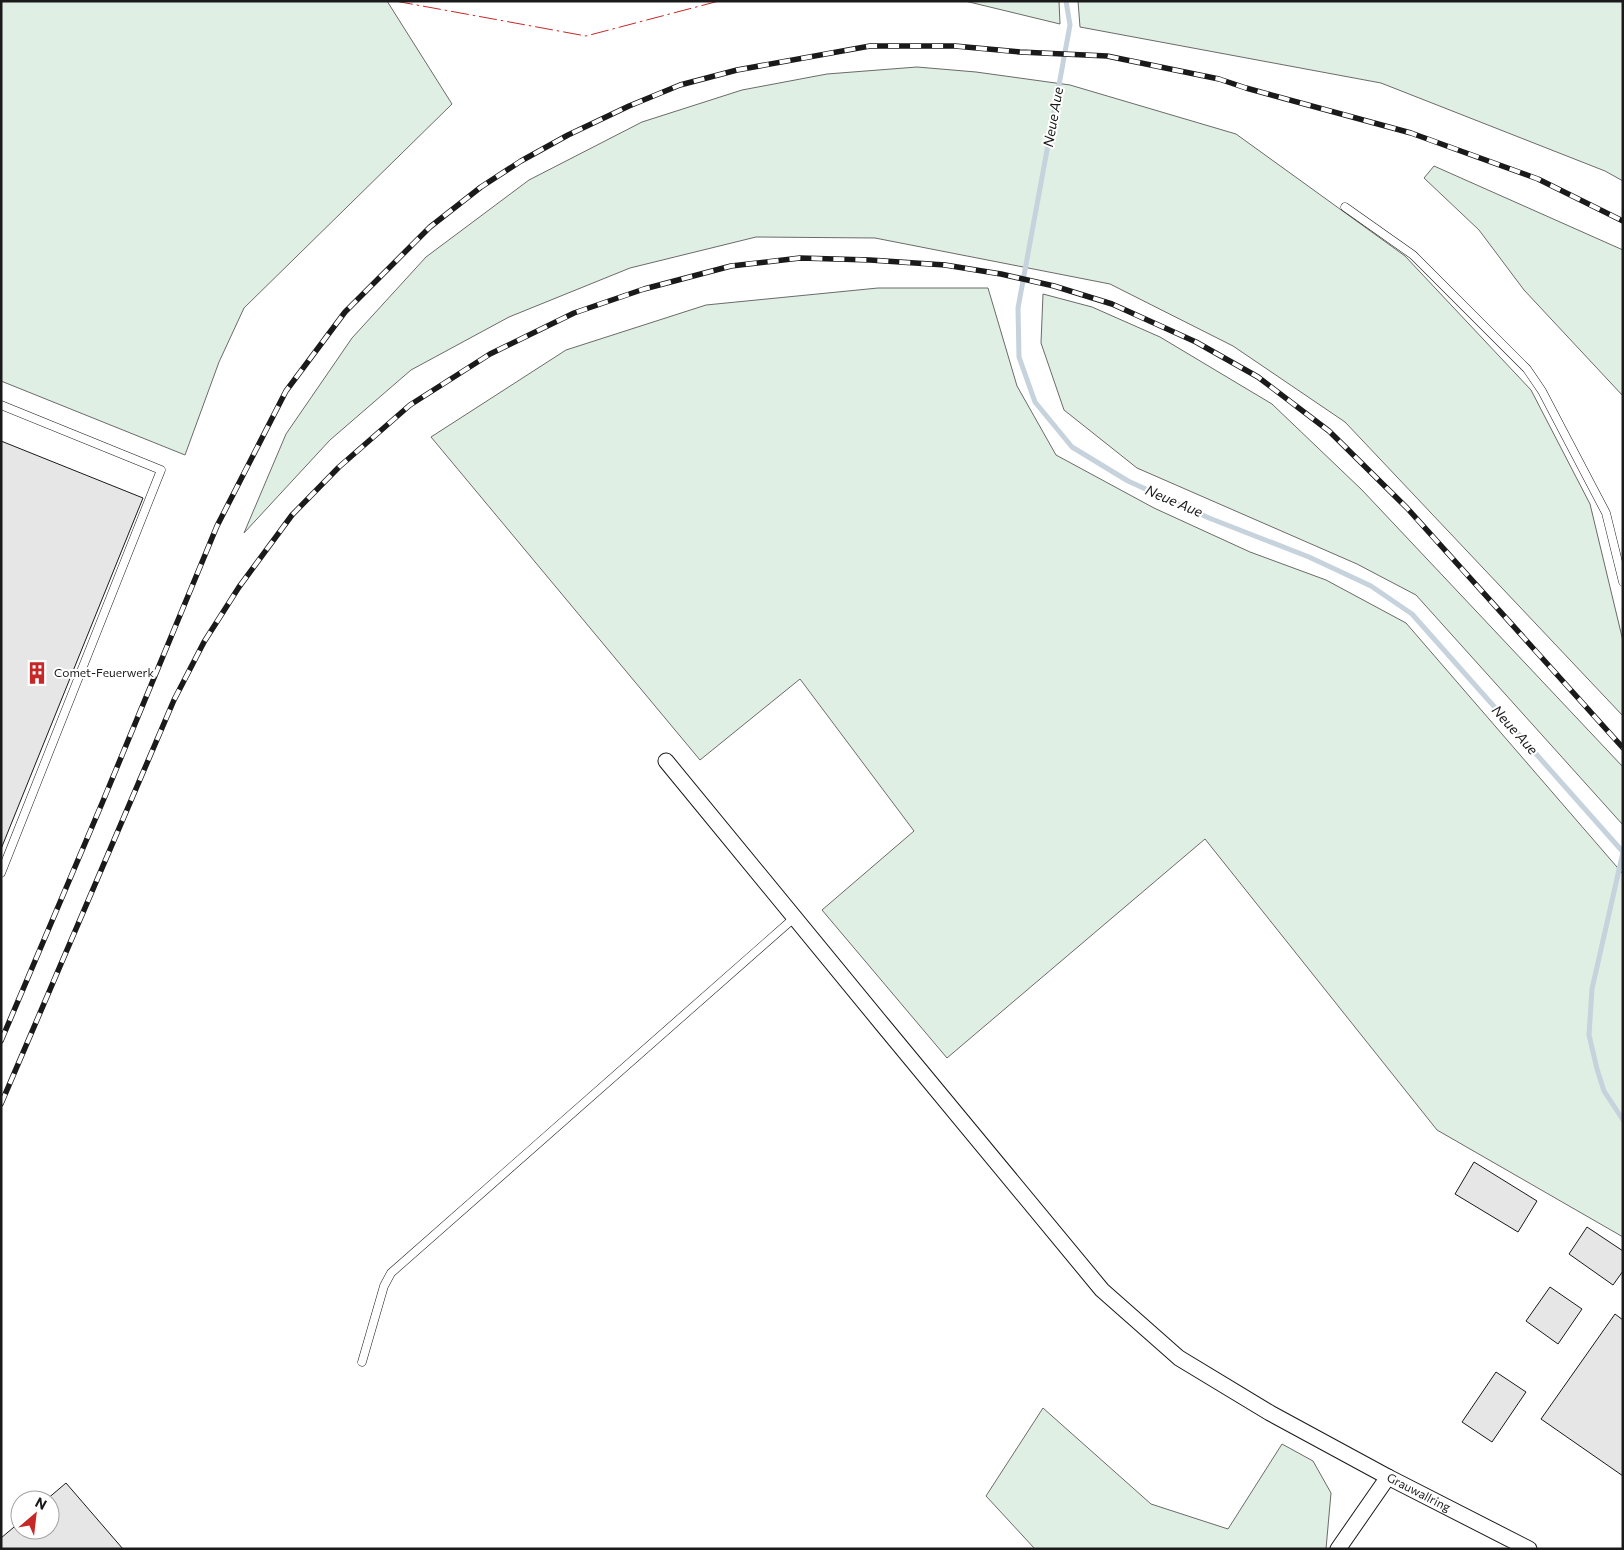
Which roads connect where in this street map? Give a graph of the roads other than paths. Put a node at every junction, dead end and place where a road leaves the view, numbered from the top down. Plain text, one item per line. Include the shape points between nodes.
1 (1345, 207) dead end
2 (1, 405) edge
3 (1623, 582) edge
4 (666, 760) dead end
5 (1, 873) edge
6 (794, 918) junction
7 (362, 1362) dead end
8 (1388, 1477) junction
9 (1338, 1549) edge
10 (1530, 1549) edge

1 - 3 lane via 1413,256 1527,369 1542,391 1606,513
2 - 5 lane via 162,470
4 - 6 street
6 - 7 lane via 391,1273 384,1286
6 - 8 street via 1102,1290 1179,1358 1270,1413
8 - 9 street, Grauwallring
8 - 10 street, Grauwallring

